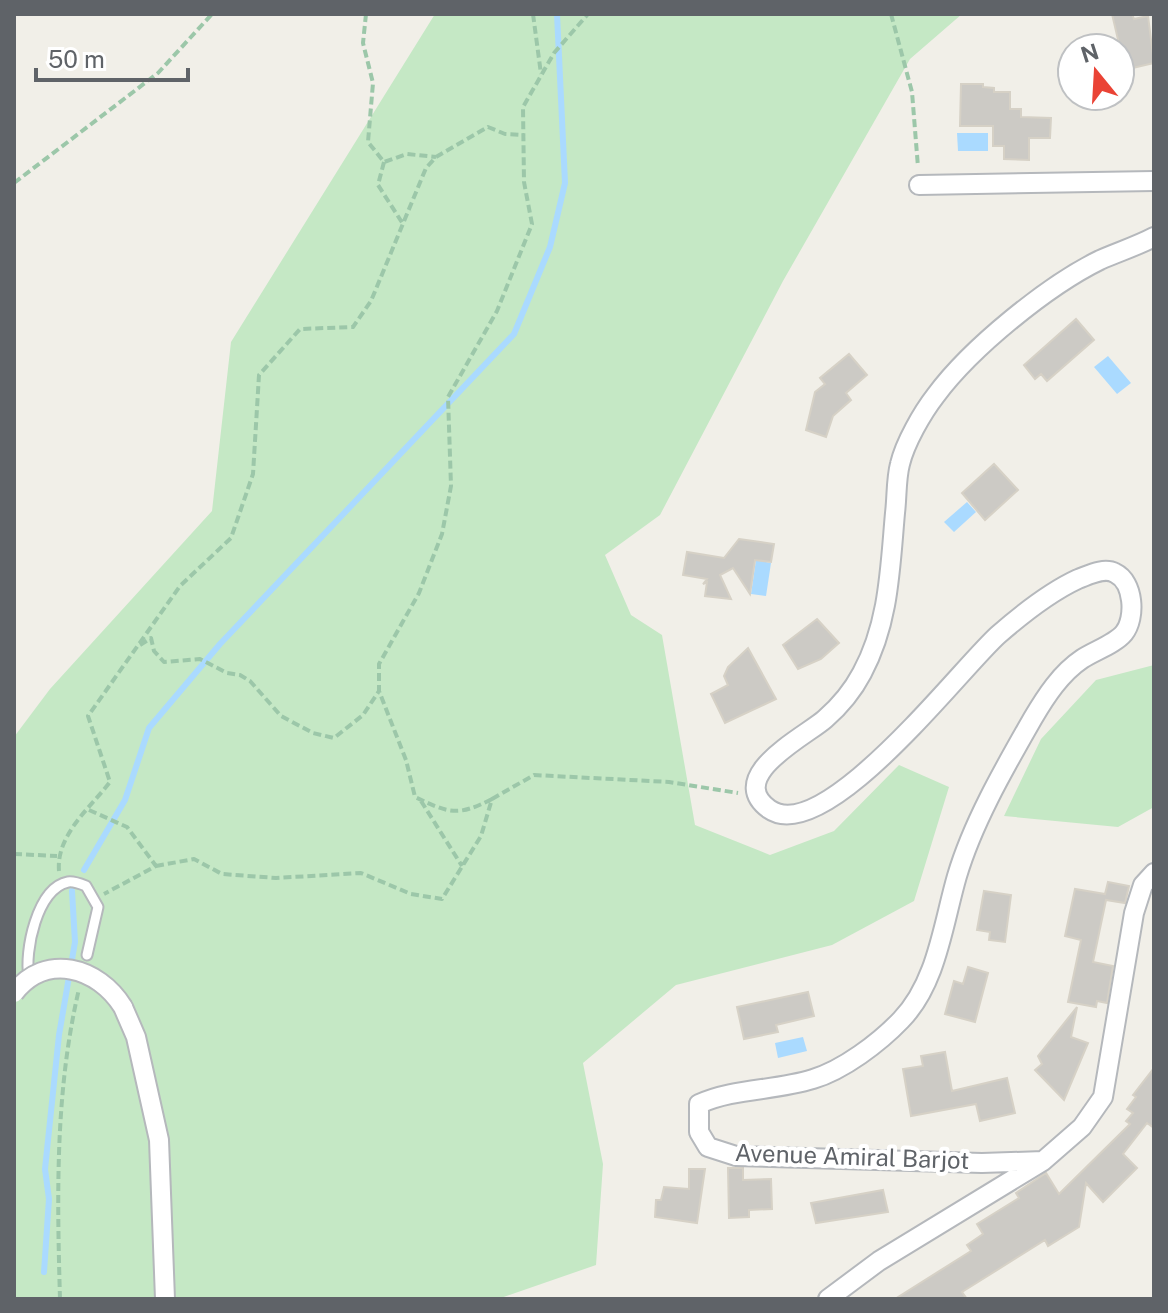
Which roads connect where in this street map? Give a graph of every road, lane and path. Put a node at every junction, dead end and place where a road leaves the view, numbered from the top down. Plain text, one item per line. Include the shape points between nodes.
1 (212, 14) edge
2 (366, 14) edge
3 (533, 14) edge
4 (588, 14) edge
5 (891, 14) edge
6 (541, 76) junction
7 (524, 135) junction
8 (436, 157) junction
9 (384, 162) junction
10 (1154, 181) edge
11 (14, 183) edge
12 (919, 185) joint
13 (403, 224) junction
14 (1154, 237) edge
15 (138, 646) junction
16 (379, 691) junction
17 (758, 794) junction
18 (420, 799) junction
19 (492, 799) junction
20 (89, 810) junction
21 (14, 854) edge
22 (57, 856) junction
23 (156, 866) junction
24 (462, 866) junction
25 (1154, 873) edge
26 (60, 886) junction
27 (95, 898) junction
28 (87, 955) joint
29 (29, 977) junction
30 (14, 993) edge
31 (1043, 1161) junction
32 (60, 1299) edge
33 (165, 1299) edge
34 (828, 1299) edge

1 - 11 path via 158,73
2 - 9 path via 363,43 373,83 368,142
3 - 6 path
4 - 6 path
5 - 12 path via 912,92
6 - 7 path via 523,107
7 - 8 path via 488,127
7 - 16 path via 524,182 532,224 497,311 448,397 451,486 442,534 419,593 379,664
8 - 9 path via 407,154
8 - 13 path via 426,168
9 - 13 path via 378,185
10 - 12 street
13 - 15 path via 371,301 353,327 300,329 259,375 253,474 231,538 180,586
14 - 17 street via 1096,262 1020,313 955,370 931,401 900,463 886,612 863,672 822,722 767,761 757,782
15 - 16 path via 151,638 164,662 200,659 240,675 281,716 334,738 363,715
15 - 20 path via 88,716 110,782
16 - 18 path
17 - 19 path via 669,782 534,775
17 - 31 street, Avenue Amiral Barjot via 766,807 780,814 817,809 899,738 998,635 1060,588 1105,570 1119,573 1132,608 1124,633 1070,667 1033,718 963,860 943,940 904,1018 858,1055 816,1079 716,1096 699,1104 699,1132 708,1147 736,1156
18 - 19 path via 444,811 466,813
18 - 24 path
19 - 24 path via 481,836
20 - 22 path via 73,824
20 - 23 path via 127,827
21 - 22 path
22 - 26 path
23 - 24 path via 194,859 222,874 276,878 361,873 411,894 442,899
23 - 27 path
25 - 31 street via 1143,885 1134,913 1103,1097 1082,1127
26 - 27 lane via 86,886
26 - 29 lane via 38,908 26,962
27 - 28 lane via 97,924
28 - 32 path via 62,1083
29 - 30 street, bridge
29 - 33 street, bridge via 49,970 86,972 113,991 136,1037 159,1140
31 - 34 street via 879,1261

